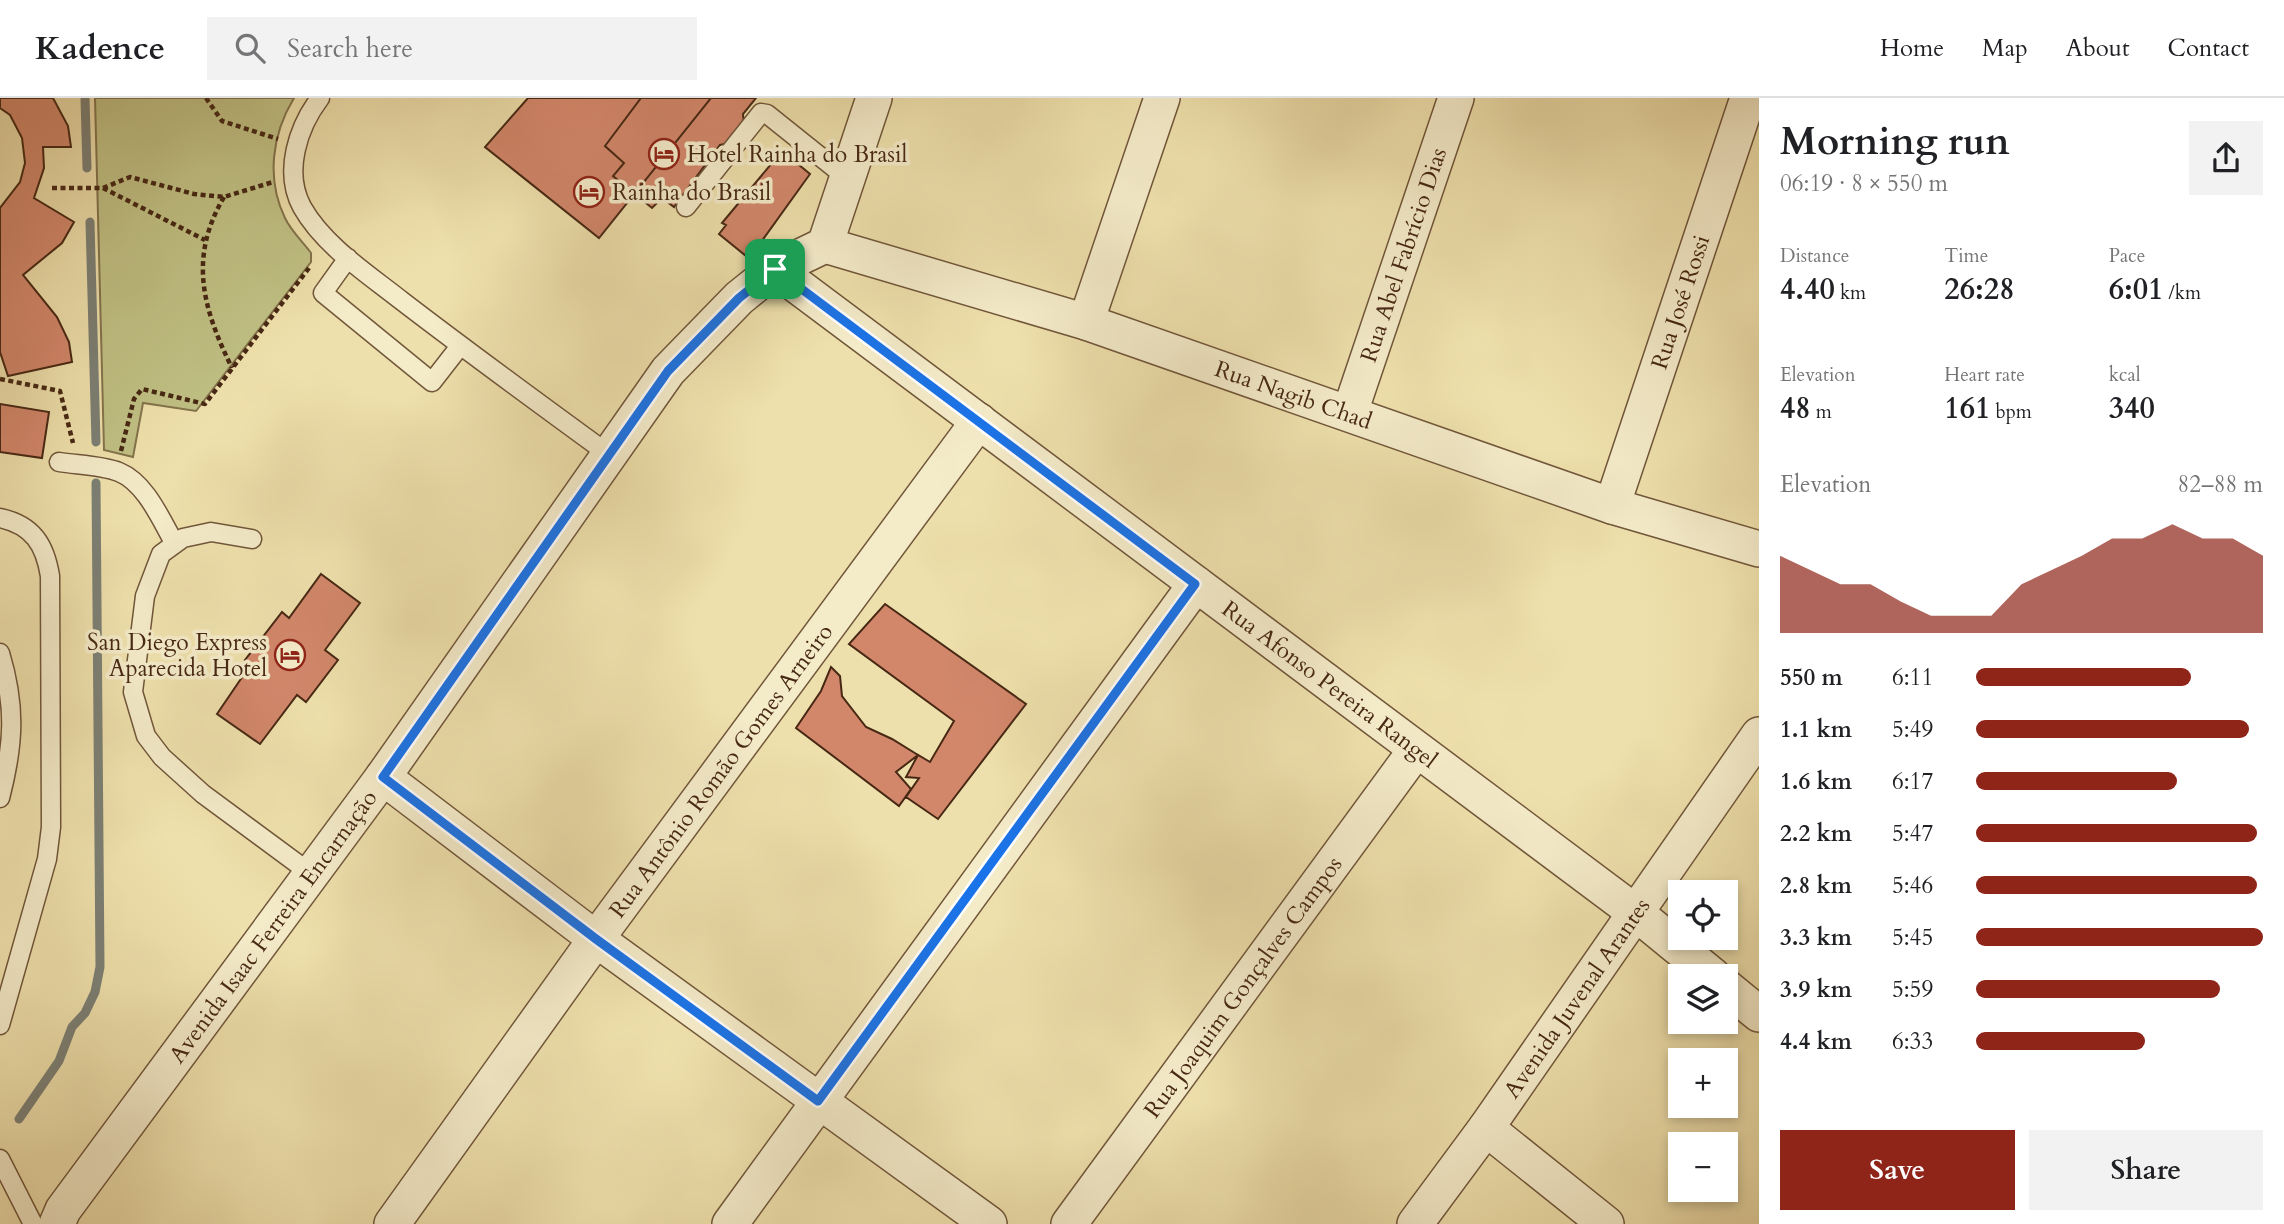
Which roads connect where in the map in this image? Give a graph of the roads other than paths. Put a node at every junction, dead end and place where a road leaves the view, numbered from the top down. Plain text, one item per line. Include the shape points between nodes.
1 (320, 98) edge
2 (874, 98) edge
3 (1162, 98) edge
4 (1455, 98) edge
5 (1748, 98) edge
6 (847, 177) junction
7 (686, 207) dead end
8 (825, 245) junction
9 (348, 258) junction
10 (775, 269) junction
11 (1086, 322) junction
12 (460, 346) junction
13 (1350, 412) junction
14 (979, 421) junction
15 (611, 456) junction
16 (59, 462) dead end
17 (1612, 506) junction
18 (0, 518) edge
19 (252, 539) dead end
20 (175, 544) junction
21 (1759, 549) edge
22 (1195, 584) junction
23 (0, 653) edge
24 (1759, 735) edge
25 (1416, 750) junction
26 (383, 777) junction
27 (0, 798) edge
28 (310, 873) junction
29 (1636, 913) junction
30 (596, 939) junction
31 (1698, 964) edge
32 (1738, 997) edge
33 (1759, 1014) edge
34 (0, 1025) edge
35 (818, 1101) junction
36 (1486, 1128) junction
37 (0, 1159) edge
38 (33, 1224) edge
39 (57, 1224) edge
40 (392, 1224) edge
41 (730, 1224) edge
42 (989, 1224) edge
43 (1069, 1224) edge
44 (1415, 1224) edge
45 (1606, 1224) edge

1 - 9 lane via 301,129 295,150 295,183 302,206
2 - 6 street
3 - 11 street
4 - 13 street, Rua Abel Fabrício Dias
5 - 17 street, Rua José Rossi
6 - 7 lane via 761,113
6 - 8 street
8 - 10 street, Avenida Isaac Ferreira Encarnação
8 - 11 street, Rua Nagib Chad
9 - 12 lane
9 - 12 lane via 323,293 432,382
10 - 14 street, Rua Afonso Pereira Rangel
10 - 15 street, Avenida Isaac Ferreira Encarnação via 739,298 668,371
11 - 13 street, Rua Nagib Chad
12 - 15 lane
13 - 17 street, Rua Nagib Chad
14 - 22 street, Rua Afonso Pereira Rangel
14 - 30 street, Rua Antônio Romão Gomes Arneiro
15 - 26 street, Avenida Isaac Ferreira Encarnação
16 - 20 lane via 129,477 152,504
17 - 21 street, Rua Nagib Chad
18 - 34 lane via 17,522 35,535 46,551 50,576 51,827 47,859
19 - 20 lane via 211,531
20 - 28 lane via 160,554 145,596 133,692 146,736 203,794
22 - 25 street, Rua Afonso Pereira Rangel
22 - 35 street
23 - 27 lane via 11,690 10,758
24 - 29 street, Avenida Juvenal Arantes
25 - 29 street, Rua Afonso Pereira Rangel
25 - 43 street, Rua Joaquim Gonçalves Campos
26 - 28 street, Avenida Isaac Ferreira Encarnação
26 - 30 street
28 - 39 street, Avenida Isaac Ferreira Encarnação
29 - 31 street, Rua Afonso Pereira Rangel
29 - 36 street, Avenida Juvenal Arantes
30 - 35 street
30 - 40 street, Rua Antônio Romão Gomes Arneiro
32 - 33 street
35 - 41 street
35 - 42 street
36 - 44 street, Avenida Juvenal Arantes
36 - 45 street
37 - 38 lane

